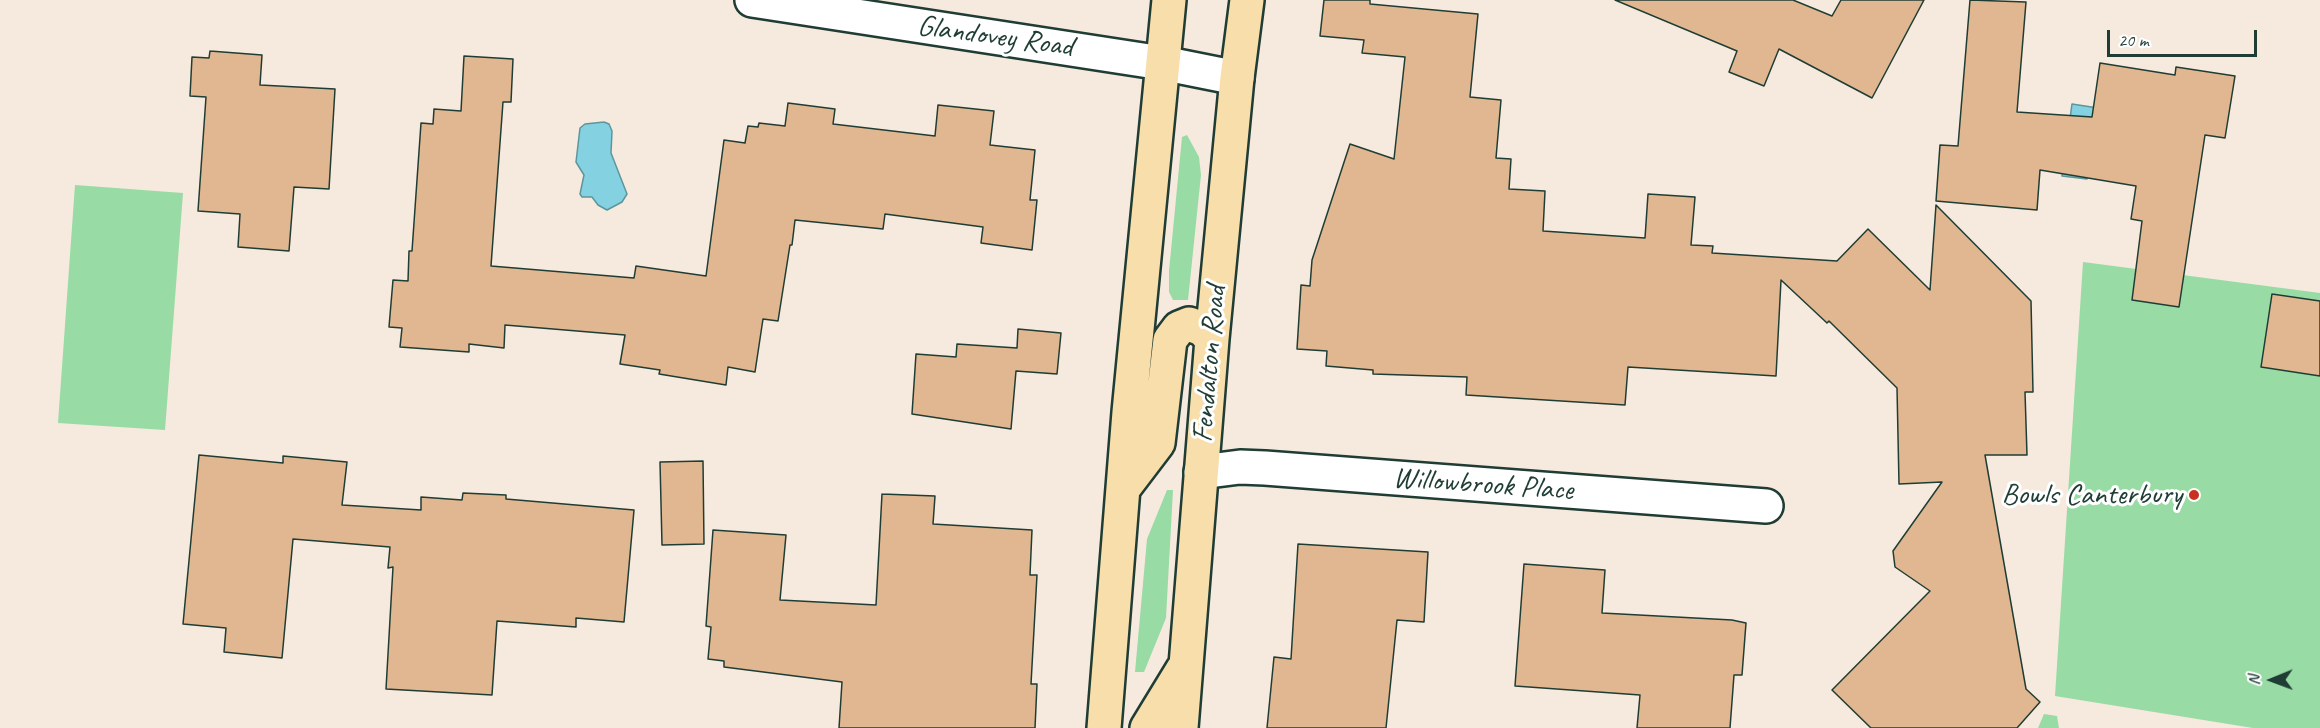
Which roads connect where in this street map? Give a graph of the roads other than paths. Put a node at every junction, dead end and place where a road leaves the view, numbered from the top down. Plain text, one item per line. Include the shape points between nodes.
1 (752, 0) edge
2 (1169, 0) edge
3 (1247, 0) edge
4 (1162, 63) junction
5 (1237, 78) junction
6 (1212, 339) junction
7 (1201, 472) junction
8 (1124, 489) junction
9 (1766, 506) dead end
10 (1186, 665) junction
11 (1104, 728) edge
12 (1148, 728) edge
13 (1181, 728) edge

1 - 4 street, Glandovey Road
2 - 4 main road
3 - 5 main road, Fendalton Road
4 - 5 street, Glandovey Road
4 - 8 main road
5 - 6 main road, Fendalton Road
6 - 7 main road, Fendalton Road
6 - 8 main road via 1189,324 1179,328 1170,339 1158,443
7 - 9 street, Willowbrook Place via 1264,468
7 - 10 main road, Fendalton Road
8 - 11 main road
10 - 12 main road
10 - 13 main road, Fendalton Road

